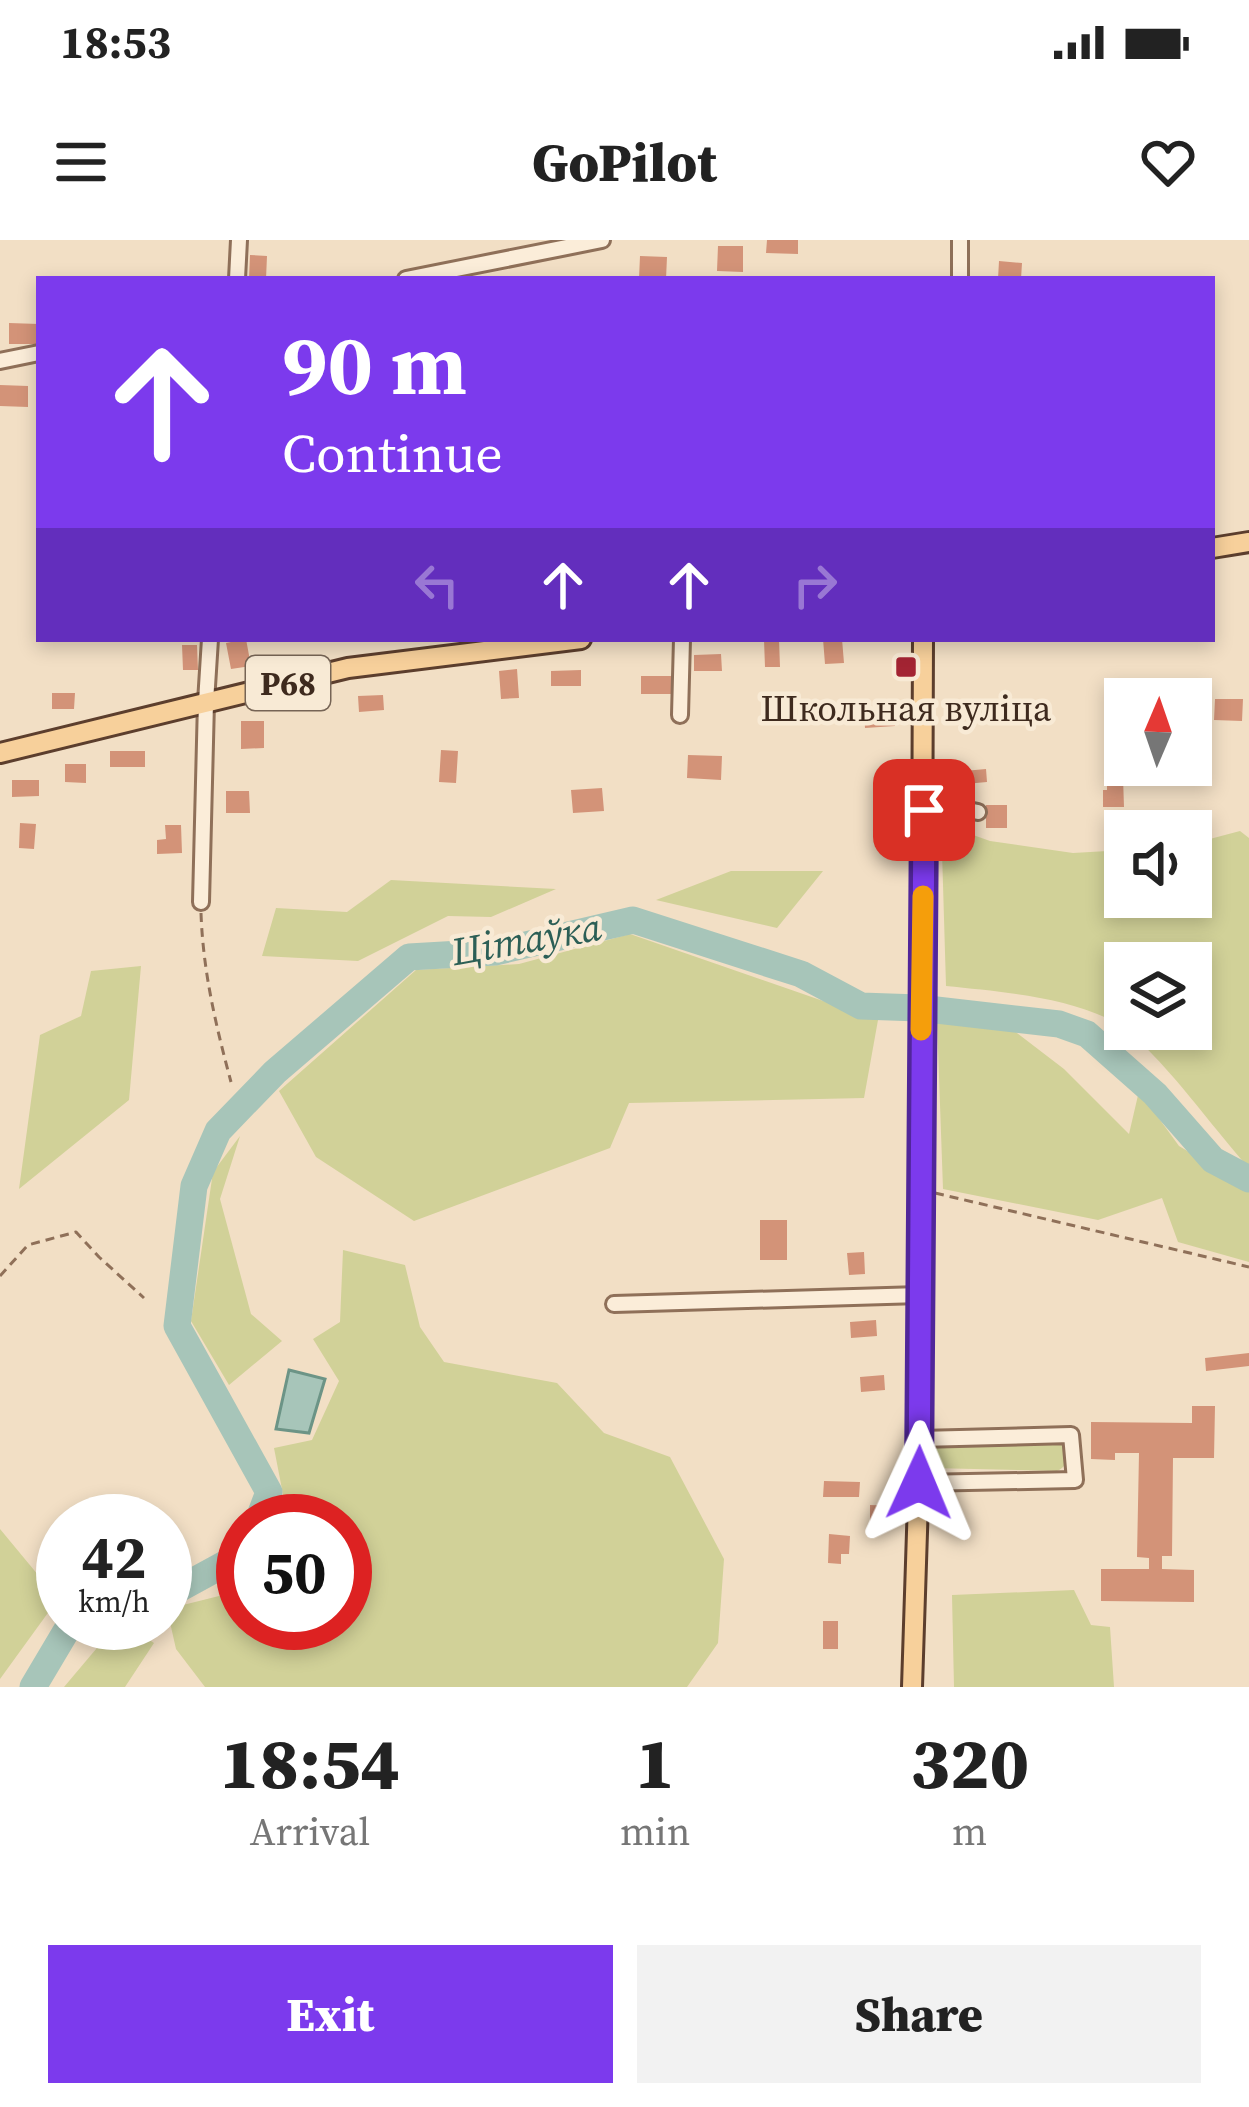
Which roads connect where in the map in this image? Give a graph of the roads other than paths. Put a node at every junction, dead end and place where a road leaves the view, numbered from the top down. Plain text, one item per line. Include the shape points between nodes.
1 (239, 240) edge
2 (602, 240) edge
3 (960, 240) edge
4 (237, 276) edge
5 (421, 276) edge
6 (960, 276) edge
7 (36, 354) edge
8 (0, 362) edge
9 (1249, 542) edge
10 (1215, 548) edge
11 (210, 642) edge
12 (556, 642) edge
13 (682, 642) edge
14 (923, 642) edge
15 (206, 702) junction
16 (680, 715) dead end
17 (0, 753) edge
18 (924, 805) junction
19 (978, 812) dead end
20 (201, 902) road end
21 (920, 1295) junction
22 (614, 1304) dead end
23 (920, 1439) junction
24 (919, 1483) junction
25 (912, 1687) edge

1 - 4 street
2 - 5 street
3 - 6 street
7 - 8 street
9 - 10 main road
11 - 15 street
12 - 15 main road, Р68 via 348,668
13 - 16 street
14 - 18 main road
15 - 17 main road, Р68
15 - 20 street
18 - 19 street
18 - 21 main road
21 - 22 street
21 - 23 main road
23 - 24 main road
23 - 24 street via 1071,1435 1075,1480
24 - 25 main road

